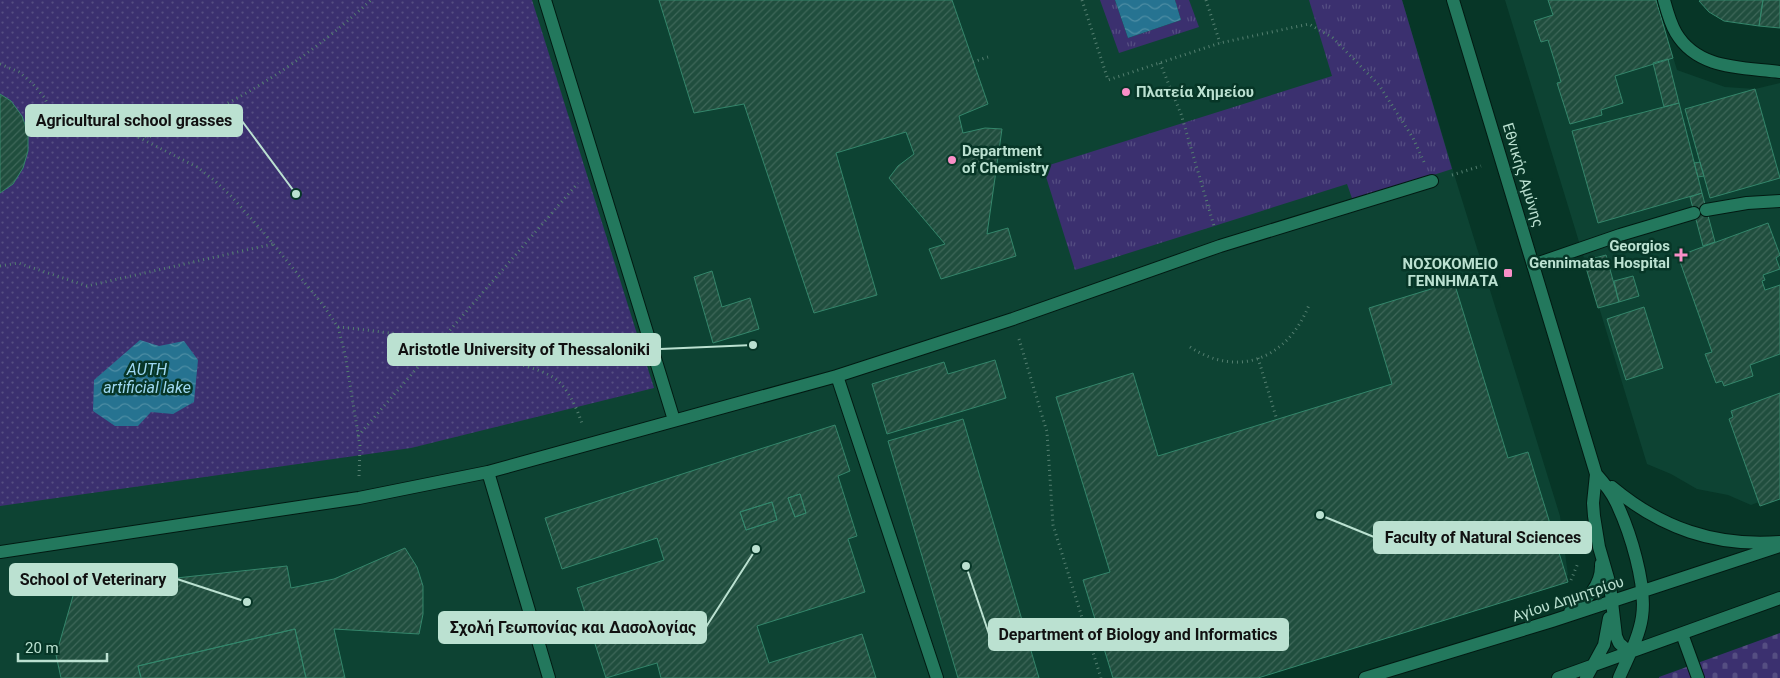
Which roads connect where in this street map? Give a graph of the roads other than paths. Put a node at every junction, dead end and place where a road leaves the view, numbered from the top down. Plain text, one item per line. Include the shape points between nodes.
1 (545, 0) edge
2 (1452, 0) edge
3 (1664, 0) edge
4 (1780, 72) edge
5 (1432, 181) road end
6 (1780, 201) edge
7 (1533, 265) junction
8 (837, 376) junction
9 (674, 420) junction
10 (488, 472) junction
11 (1596, 474) junction
12 (1780, 542) edge
13 (1780, 546) edge
14 (0, 552) edge
15 (1600, 554) junction
16 (1642, 592) junction
17 (1780, 598) edge
18 (1612, 602) junction
19 (1552, 621) junction
20 (1682, 634) junction
21 (1630, 653) junction
22 (1593, 666) junction
23 (549, 678) edge
24 (937, 678) edge
25 (1365, 678) edge
26 (1558, 678) edge
27 (1586, 678) edge
28 (1619, 678) edge
29 (1698, 678) edge

1 - 9 main road
2 - 7 main road, Εθνικής Αμύνης
3 - 4 main road via 1675,32 1700,58 1724,65
5 - 8 main road via 1220,246
6 - 7 main road via 1747,203 1700,212
7 - 11 main road, Εθνικής Αμύνης
8 - 9 main road
8 - 24 main road
9 - 10 main road
10 - 14 main road via 359,498
10 - 23 main road
11 - 12 main road via 1634,505 1681,528 1736,542
11 - 15 main road, Εθνικής Αμύνης via 1593,502
11 - 16 main road, Εθνικής Αμύνης via 1612,494 1621,514
13 - 16 main road, Αγίου Δημητρίου
15 - 18 main road, Εθνικής Αμύνης
15 - 19 main road via 1602,571 1596,587 1583,603
16 - 18 main road, Αγίου Δημητρίου
16 - 21 main road, Εθνικής Αμύνης via 1641,622
17 - 20 main road
18 - 19 main road, Αγίου Δημητρίου
18 - 21 main road, Εθνικής Αμύνης via 1616,636
18 - 22 main road, Εθνικής Αμύνης via 1604,645
19 - 25 main road, Αγίου Δημητρίου
20 - 21 main road
20 - 29 main road
21 - 22 main road
21 - 28 main road
22 - 26 main road
22 - 27 main road, Εθνικής Αμύνης

